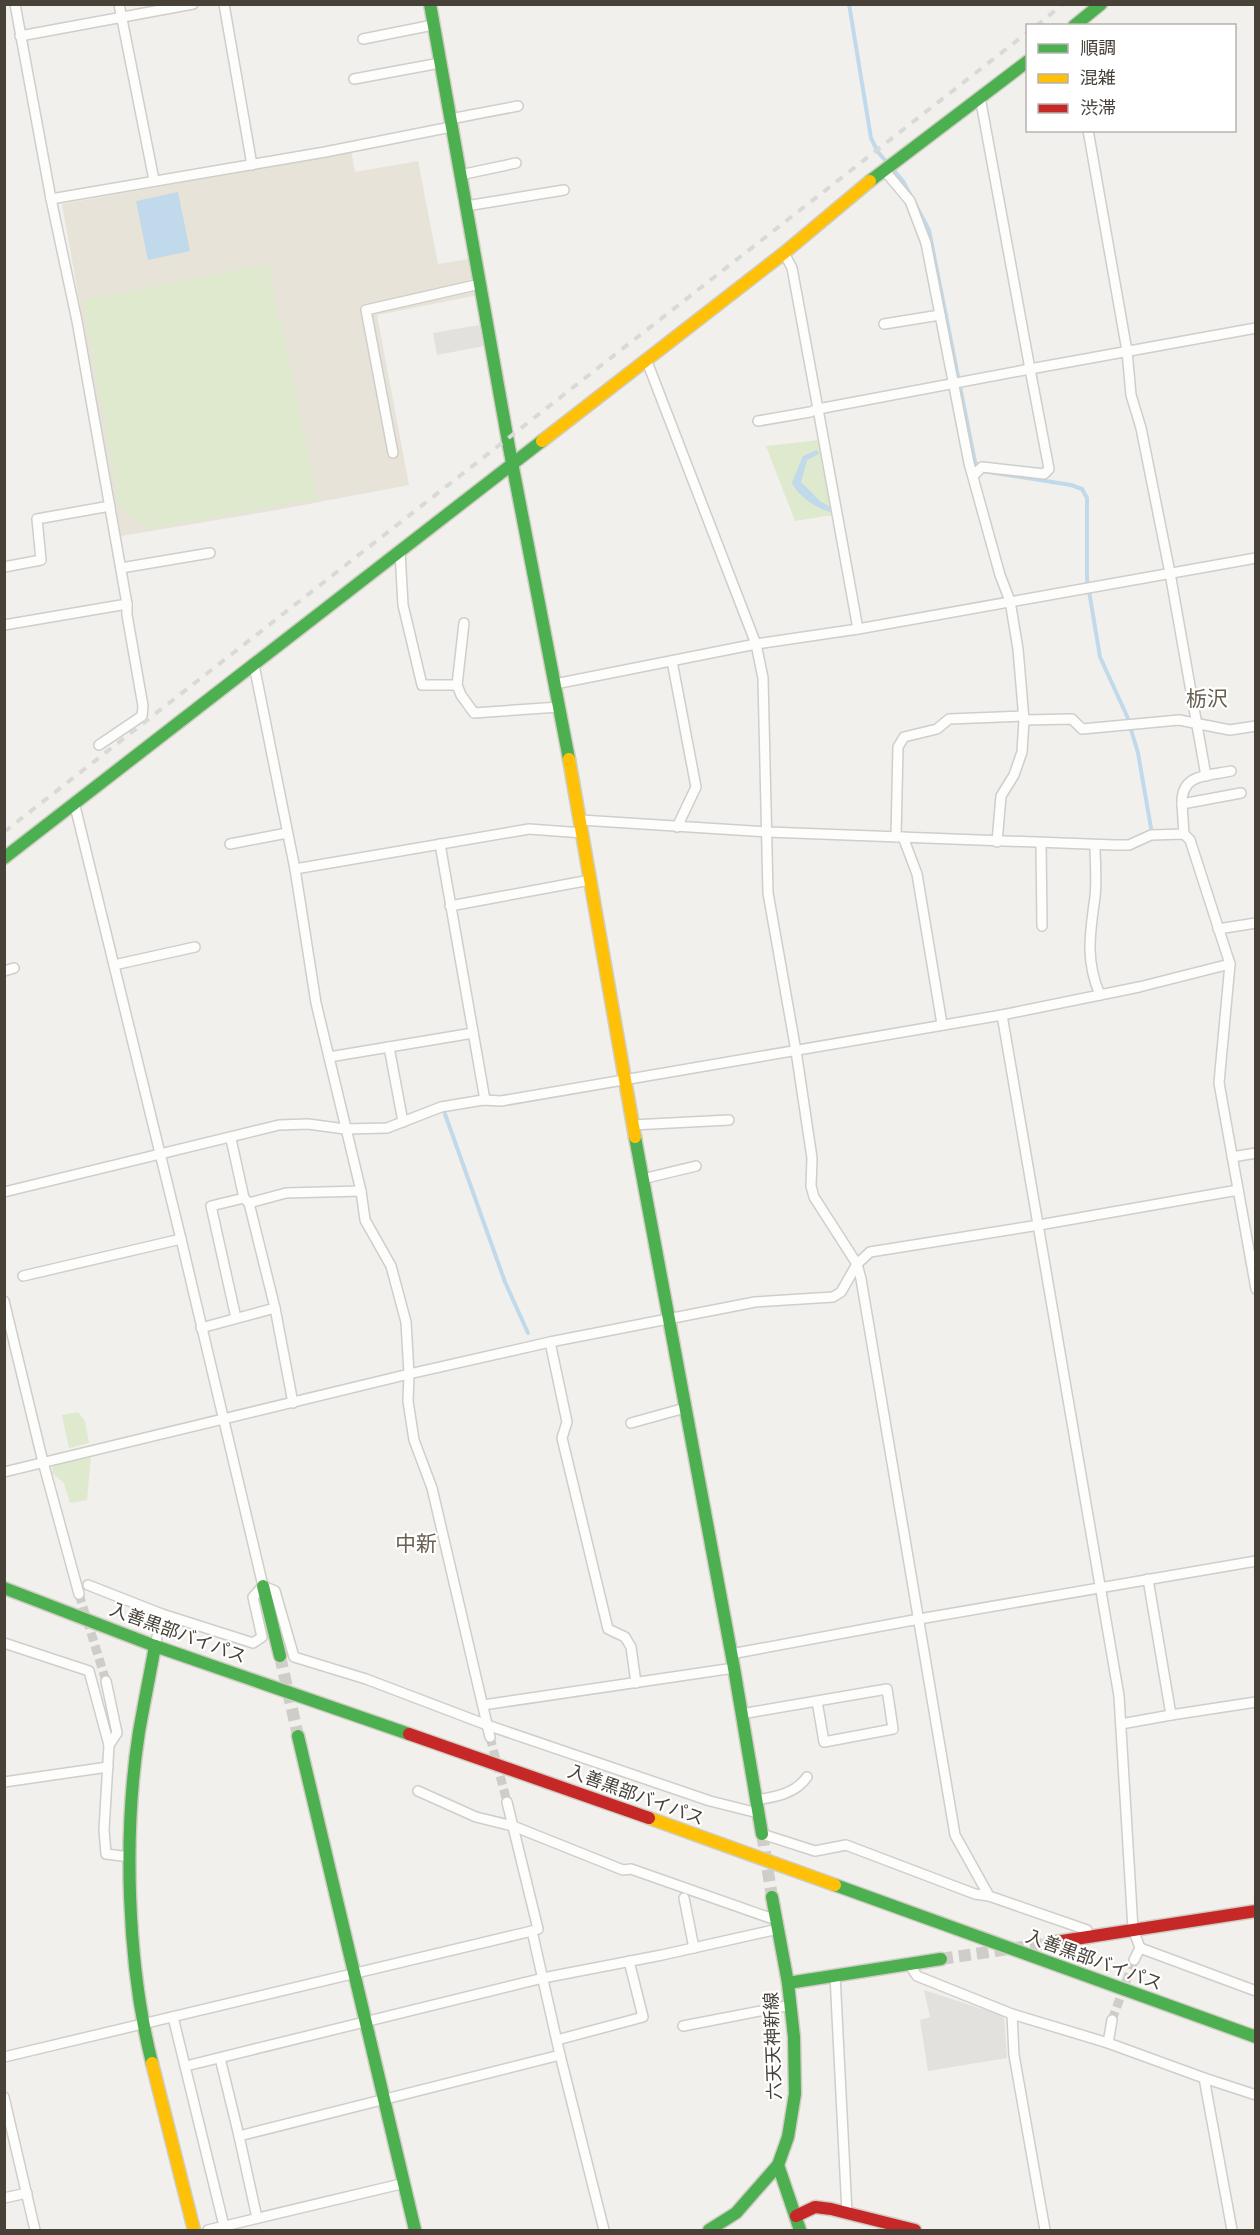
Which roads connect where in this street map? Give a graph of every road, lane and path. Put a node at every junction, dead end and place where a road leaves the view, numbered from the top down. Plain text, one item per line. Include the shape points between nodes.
1 (15, 4) edge
2 (120, 4) edge
3 (193, 4) edge
4 (224, 4) edge
5 (430, 4) edge
6 (1101, 4) edge
7 (122, 18) junction
8 (1076, 24) edge
9 (433, 25) junction
10 (20, 36) junction
11 (363, 39) dead end
12 (1026, 62) edge
13 (440, 63) junction
14 (354, 79) dead end
15 (980, 97) junction
16 (518, 106) dead end
17 (450, 123) junction
18 (1088, 132) edge
19 (516, 163) dead end
20 (252, 165) junction
21 (884, 170) junction
22 (460, 175) junction
23 (154, 180) junction
24 (564, 190) dead end
25 (51, 199) junction
26 (465, 206) junction
27 (784, 253) junction
28 (480, 284) junction
29 (940, 315) junction
30 (884, 324) dead end
31 (1256, 328) edge
32 (1127, 351) junction
33 (646, 359) junction
34 (1030, 369) junction
35 (953, 384) junction
36 (818, 409) junction
37 (758, 421) dead end
38 (393, 453) dead end
39 (513, 464) junction
40 (973, 476) junction
41 (110, 506) junction
42 (400, 551) junction
43 (210, 553) dead end
44 (1256, 558) edge
45 (4, 567) edge
46 (121, 568) junction
47 (1170, 573) junction
48 (1010, 601) junction
49 (127, 604) junction
50 (464, 623) dead end
51 (4, 625) edge
52 (858, 629) junction
53 (756, 644) junction
54 (672, 661) junction
55 (255, 665) junction
56 (555, 684) junction
57 (457, 685) junction
58 (560, 707) junction
59 (1023, 718) junction
60 (1197, 723) junction
61 (1256, 726) edge
62 (99, 745) dead end
63 (1231, 771) dead end
64 (1206, 776) junction
65 (1241, 793) dead end
66 (74, 802) junction
67 (1182, 804) junction
68 (582, 826) junction
69 (677, 826) junction
70 (287, 832) junction
71 (768, 832) junction
72 (1184, 834) junction
73 (900, 837) junction
74 (997, 842) junction
75 (1041, 843) junction
76 (230, 844) dead end
77 (440, 844) junction
78 (1095, 845) junction
79 (4, 858) edge
80 (294, 869) junction
81 (590, 880) junction
82 (450, 906) junction
83 (1256, 923) edge
84 (1042, 926) dead end
85 (1218, 929) junction
86 (195, 947) dead end
87 (1230, 964) junction
88 (114, 965) junction
89 (1100, 995) junction
90 (1002, 1015) junction
91 (942, 1024) junction
92 (473, 1033) junction
93 (389, 1047) junction
94 (796, 1051) junction
95 (329, 1057) junction
96 (624, 1079) junction
97 (485, 1100) junction
98 (729, 1120) dead end
99 (403, 1122) junction
100 (632, 1125) junction
101 (345, 1129) junction
102 (231, 1139) junction
103 (1256, 1153) edge
104 (160, 1155) junction
105 (1232, 1158) junction
106 (696, 1166) dead end
107 (642, 1179) junction
108 (1238, 1190) junction
109 (361, 1191) junction
110 (4, 1192) edge
111 (247, 1200) junction
112 (1039, 1225) junction
113 (181, 1239) junction
114 (857, 1264) junction
115 (23, 1276) dead end
116 (1256, 1289) edge
117 (4, 1301) edge
118 (275, 1308) junction
119 (668, 1317) junction
120 (237, 1318) junction
121 (201, 1328) junction
122 (9, 1340) edge
123 (550, 1342) junction
124 (409, 1374) junction
125 (293, 1403) junction
126 (685, 1408) junction
127 (224, 1419) junction
128 (630, 1423) dead end
129 (43, 1462) junction
130 (4, 1472) edge
131 (1256, 1561) edge
132 (1148, 1579) junction
133 (88, 1585) dead end
134 (262, 1587) junction
135 (1101, 1587) junction
136 (4, 1588) edge
137 (80, 1594) tunnel mouth
138 (162, 1614) junction
139 (919, 1619) junction
140 (4, 1643) edge
141 (155, 1646) junction
142 (731, 1654) junction
143 (280, 1656) tunnel mouth
144 (734, 1668) junction
145 (106, 1681) tunnel mouth
146 (636, 1683) junction
147 (817, 1701) junction
148 (1256, 1702) edge
149 (483, 1706) junction
150 (741, 1714) junction
151 (1172, 1715) junction
152 (1121, 1724) junction
153 (488, 1725) junction
154 (298, 1736) tunnel mouth
155 (490, 1737) tunnel mouth
156 (109, 1745) junction
157 (108, 1767) junction
158 (807, 1777) dead end
159 (4, 1782) edge
160 (418, 1791) dead end
161 (507, 1802) tunnel mouth
162 (757, 1807) junction
163 (513, 1826) junction
164 (762, 1834) joint
165 (130, 1857) junction
166 (989, 1896) junction
167 (772, 1897) tunnel mouth
168 (684, 1898) dead end
169 (1256, 1911) edge
170 (777, 1924) junction
171 (1132, 1929) junction
172 (532, 1931) junction
173 (1089, 1938) junction
174 (1050, 1943) tunnel mouth
175 (694, 1948) junction
176 (1140, 1948) junction
177 (942, 1959) tunnel mouth
178 (1134, 1960) tunnel mouth
179 (629, 1961) junction
180 (909, 1964) junction
181 (353, 1973) junction
182 (835, 1975) junction
183 (543, 1978) junction
184 (788, 1983) junction
185 (1256, 1991) edge
186 (791, 2005) junction
187 (1012, 2014) junction
188 (173, 2017) junction
189 (1112, 2020) tunnel mouth
190 (365, 2023) junction
191 (142, 2024) junction
192 (683, 2026) dead end
193 (1256, 2037) edge
194 (557, 2040) junction
195 (1108, 2043) junction
196 (560, 2055) junction
197 (4, 2057) edge
198 (220, 2058) junction
199 (186, 2066) junction
200 (1204, 2078) junction
201 (1256, 2095) edge
202 (4, 2097) edge
203 (384, 2100) junction
204 (8, 2125) edge
205 (239, 2136) junction
206 (778, 2165) junction
207 (405, 2183) junction
208 (27, 2193) junction
209 (4, 2199) edge
210 (847, 2213) junction
211 (796, 2216) junction
212 (256, 2218) junction
213 (224, 2226) junction
214 (35, 2230) edge
215 (194, 2230) edge
216 (208, 2230) edge
217 (415, 2230) edge
218 (604, 2230) edge
219 (710, 2230) edge
220 (800, 2230) edge
221 (915, 2230) edge
222 (1045, 2230) edge
223 (1232, 2230) edge

1 - 10 street
2 - 7 street
3 - 7 street
4 - 20 street
5 - 9 main road
6 - 8 main road
7 - 10 street
7 - 23 street
9 - 11 street
9 - 13 main road
10 - 25 street
12 - 15 main road
13 - 14 street
13 - 17 main road
15 - 21 main road
15 - 34 street
16 - 17 street
17 - 20 street
17 - 22 main road
18 - 32 street
19 - 22 street
20 - 23 street
21 - 27 main road
21 - 29 street via 910,201 926,243
22 - 26 main road
23 - 25 street
24 - 26 street
25 - 41 street
26 - 28 main road
27 - 33 main road
27 - 36 street via 792,267
28 - 38 street via 366,310
28 - 39 main road
29 - 30 street
29 - 35 street
31 - 32 street
32 - 34 street
32 - 47 street via 1131,395
33 - 39 main road
33 - 53 street
34 - 35 street
34 - 40 street via 1049,469 1044,474 982,467
35 - 36 street
35 - 40 street
36 - 37 street
36 - 52 street
39 - 42 main road
39 - 56 main road
40 - 48 street
41 - 45 street via 37,519 41,560
41 - 46 street
42 - 55 main road
42 - 57 street via 401,591 422,685
43 - 46 street
44 - 47 street
46 - 49 street
47 - 48 street
47 - 60 street
48 - 52 street
48 - 59 street
49 - 51 street
49 - 62 street via 142,716
50 - 57 street
52 - 53 street
53 - 54 street
53 - 71 street via 764,678
54 - 56 street
54 - 69 street via 696,787
55 - 66 main road
55 - 70 street
56 - 58 main road
57 - 58 street via 474,713
58 - 68 main road
59 - 60 street via 1071,719 1082,729 1179,720
59 - 73 street via 949,719 937,729 904,737 898,747
59 - 74 street via 1022,752 1001,796
60 - 61 street via 1230,730
60 - 64 street
63 - 64 street
64 - 67 street via 1188,782
65 - 67 street
66 - 79 main road
66 - 88 street
67 - 72 street
68 - 69 street
68 - 77 street via 529,829
68 - 81 main road
69 - 71 street
70 - 76 street
70 - 80 street
71 - 73 street
71 - 94 street via 768,893
72 - 78 street via 1151,835 1129,845
72 - 85 street via 1190,840
73 - 74 street
73 - 91 street via 917,874
74 - 75 street
75 - 78 street
75 - 84 street
77 - 80 street
77 - 82 street
78 - 89 street via 1095,897 1089,933 1093,979
80 - 95 street
81 - 82 street
81 - 96 main road
82 - 92 street
83 - 85 street
85 - 87 street
86 - 88 street
87 - 89 street
87 - 105 street via 1219,1083
88 - 104 street
89 - 90 street
90 - 91 street
90 - 112 street
91 - 94 street
92 - 93 street
92 - 97 street
93 - 95 street
93 - 99 street
94 - 96 street
94 - 114 street via 814,1197
95 - 101 street
96 - 97 street via 501,1101
96 - 100 main road
97 - 99 street via 441,1107
98 - 100 street
99 - 101 street via 387,1128
100 - 107 main road
101 - 102 street via 279,1125
101 - 109 street
102 - 104 street
102 - 111 street
103 - 105 street
104 - 110 street
104 - 113 street
105 - 108 street
106 - 107 street
107 - 119 main road
108 - 112 street
108 - 116 street
109 - 111 street via 286,1193
109 - 124 street via 366,1220 391,1266 406,1322
111 - 118 street
111 - 120 street via 211,1206
112 - 114 street via 870,1252
112 - 135 street
113 - 115 street
113 - 121 street
114 - 119 street via 841,1292 833,1297 755,1302
114 - 139 street
117 - 122 street
118 - 120 street
118 - 125 street
119 - 123 street
119 - 126 main road
120 - 121 street
121 - 127 street
122 - 129 street
123 - 124 street
123 - 146 street via 567,1422 562,1438 608,1629 626,1637
124 - 125 street
124 - 149 street via 408,1401 414,1440 432,1488
125 - 127 street
126 - 128 street
126 - 142 main road
127 - 129 street
127 - 134 street
129 - 130 street
129 - 137 street
131 - 132 street
132 - 135 street
132 - 151 street
133 - 138 street
134 - 138 street via 253,1597 262,1637 253,1642
134 - 143 main road
134 - 153 street via 275,1591 294,1657 366,1679
135 - 139 street
135 - 152 street
136 - 141 main road, 入善黒部バイパス
138 - 141 street
139 - 142 street
139 - 166 street via 955,1835
140 - 156 street via 89,1671
141 - 165 main road via 139,1733
141 - 193 main road, 入善黒部バイパス
142 - 144 main road
144 - 146 street
144 - 150 main road
145 - 156 street via 117,1733
146 - 149 street
147 - 147 street via 886,1689 893,1729 824,1742
147 - 150 street
148 - 151 street
149 - 153 street
150 - 162 main road
151 - 152 street
152 - 171 street
153 - 155 street
153 - 162 street via 710,1801
154 - 181 main road
156 - 157 street
157 - 159 street
157 - 165 street via 106,1854
158 - 162 street via 793,1790
160 - 163 street via 476,1817
161 - 163 street
162 - 164 main road
163 - 170 street
163 - 172 street via 538,1929
164 - 166 street via 815,1851 846,1845
165 - 191 main road via 134,1958
166 - 173 street via 1087,1930
167 - 170 main road
168 - 175 street
169 - 171 main road
170 - 175 street
170 - 184 main road
171 - 173 main road
171 - 176 street
172 - 181 street
172 - 183 street
173 - 174 main road
175 - 179 street
176 - 178 street
176 - 185 street
177 - 180 main road, 六天天神新線
179 - 183 street
179 - 194 street via 643,2017
180 - 182 main road, 六天天神新線
180 - 187 street via 917,1976
181 - 188 street
181 - 190 main road
182 - 184 main road, 六天天神新線
182 - 210 street
183 - 190 street
183 - 194 street
184 - 186 main road, 六天天神新線
186 - 192 street
186 - 206 main road, 六天天神新線 via 795,2094 788,2137
187 - 195 street
187 - 222 street via 1014,2055
188 - 191 street
188 - 199 street
189 - 195 street
190 - 198 street
190 - 203 main road
191 - 197 street
191 - 215 main road
194 - 196 street
195 - 200 street
196 - 203 street
196 - 218 street
198 - 199 street
198 - 205 street
199 - 213 street
200 - 201 street
200 - 223 street
202 - 204 street
203 - 205 street
203 - 207 main road
204 - 208 street
205 - 212 street
206 - 211 main road
206 - 219 main road, 六天天神新線 via 736,2213
207 - 212 street
207 - 217 main road
208 - 209 street
208 - 214 street
210 - 211 main road via 815,2207
210 - 221 main road
211 - 220 main road
212 - 213 street
213 - 216 street

